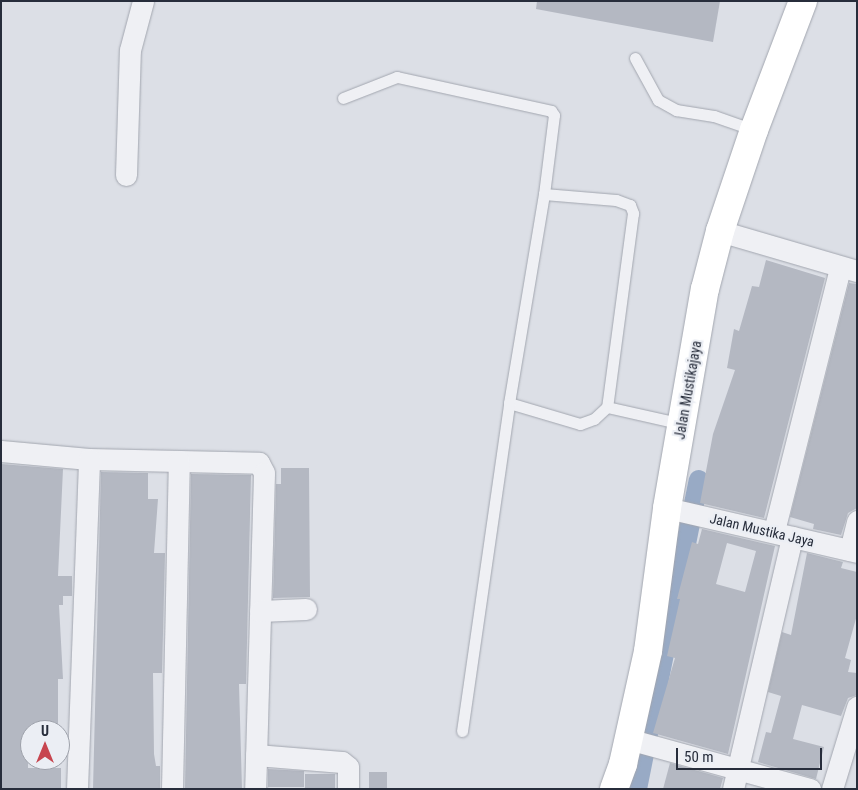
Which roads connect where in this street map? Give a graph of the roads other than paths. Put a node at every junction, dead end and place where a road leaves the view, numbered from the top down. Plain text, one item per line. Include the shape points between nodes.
1 (143, 1) edge
2 (803, 1) edge
3 (635, 58) dead end
4 (343, 98) dead end
5 (754, 130) junction
6 (126, 175) dead end
7 (544, 194) junction
8 (720, 232) junction
9 (849, 270) edge
10 (509, 403) junction
11 (607, 407) junction
12 (683, 424) junction
13 (1, 451) edge
14 (90, 459) junction
15 (179, 461) junction
16 (668, 508) junction
17 (857, 521) edge
18 (783, 534) junction
19 (853, 551) edge
20 (306, 609) dead end
21 (260, 611) junction
22 (856, 714) edge
23 (462, 731) dead end
24 (628, 739) junction
25 (256, 755) junction
26 (735, 780) edge
27 (77, 789) edge
28 (172, 789) edge
29 (255, 789) edge
30 (348, 789) edge
31 (614, 789) edge
32 (810, 789) edge
33 (832, 789) edge

1 - 6 street via 130,50
2 - 5 main road, Jalan Mustikajaya
3 - 5 lane via 658,100 676,110 714,116
4 - 7 lane via 397,76 546,107 554,115
5 - 8 main road, Jalan Mustikajaya
7 - 10 lane
7 - 11 lane via 616,200 630,205 633,213
8 - 9 street
8 - 12 main road, Jalan Mustikajaya via 705,289
9 - 18 street
10 - 11 lane via 580,424 594,419
10 - 23 lane
11 - 12 lane
12 - 16 main road, Jalan Mustikajaya
13 - 14 street
14 - 15 street
14 - 27 street
15 - 21 street via 259,463 264,473
15 - 28 street
16 - 18 street, Jalan Mustika Jaya
16 - 24 main road, Jalan Mustikajaya via 648,651
17 - 19 street
18 - 19 street, Jalan Mustika Jaya
18 - 26 street
20 - 21 street
21 - 25 street
22 - 33 street
24 - 26 street
24 - 31 main road, Jalan Mustikajaya
25 - 29 street
25 - 30 street via 342,762 348,767
26 - 32 street

